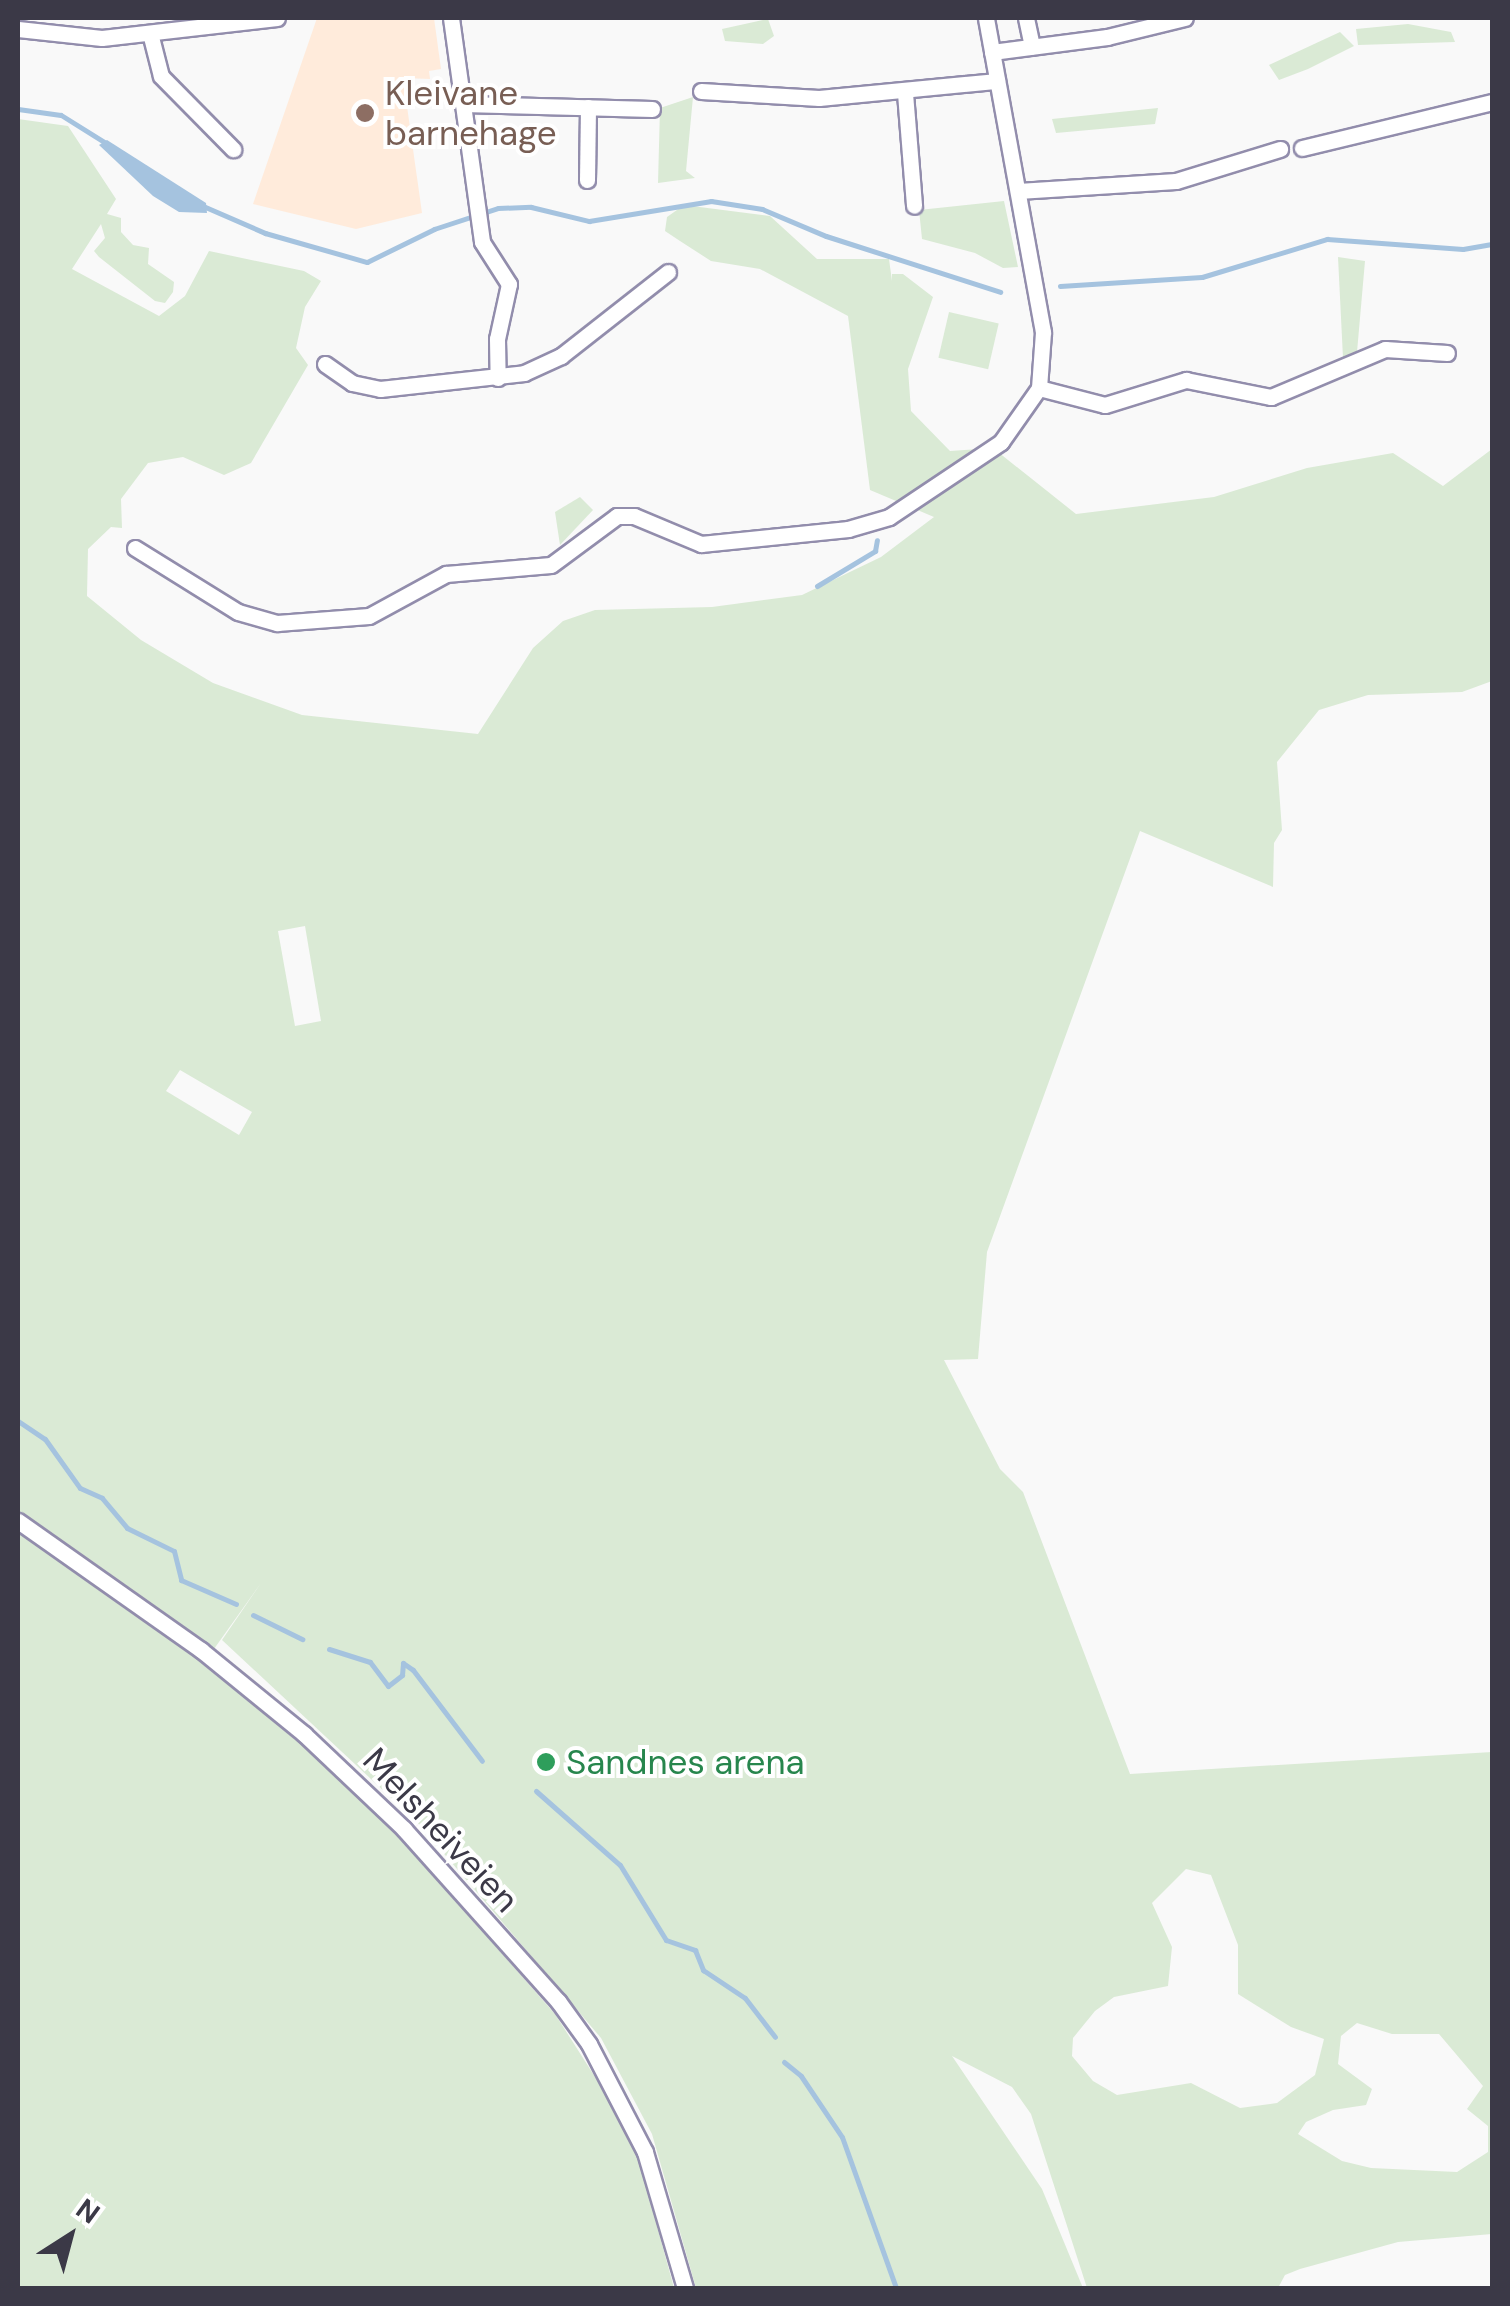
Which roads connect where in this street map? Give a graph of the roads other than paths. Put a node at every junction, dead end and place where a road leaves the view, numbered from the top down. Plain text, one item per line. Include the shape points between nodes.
1 (276, 18) edge
2 (452, 18) edge
3 (986, 18) edge
4 (1026, 18) edge
5 (1185, 18) edge
6 (18, 29) edge
7 (150, 34) junction
8 (1032, 46) junction
9 (992, 52) junction
10 (997, 81) junction
11 (700, 91) dead end
12 (905, 93) junction
13 (1492, 102) edge
14 (464, 104) junction
15 (588, 107) junction
16 (652, 109) dead end
17 (1302, 148) dead end
18 (233, 149) dead end
19 (1280, 149) dead end
20 (587, 180) dead end
21 (1018, 191) junction
22 (914, 206) dead end
23 (668, 272) dead end
24 (1447, 353) dead end
25 (326, 364) dead end
26 (498, 378) junction
27 (1039, 388) junction
28 (134, 548) dead end
29 (18, 1521) edge
30 (686, 2288) edge

1 - 7 street
2 - 14 street
3 - 9 street
4 - 8 street
5 - 8 street
6 - 7 street via 102,38
7 - 18 street via 161,76
8 - 9 street
9 - 10 street
10 - 12 street
10 - 21 street
11 - 12 street via 819,98
12 - 22 street
13 - 17 street
14 - 15 street
14 - 26 street via 482,242 509,284 497,339
15 - 16 street
15 - 20 street
19 - 21 street via 1176,181
21 - 27 street via 1043,332
23 - 26 street via 561,356
24 - 27 street via 1386,348 1271,396 1186,380 1105,406
25 - 26 street via 352,383 380,388
27 - 28 street via 1001,442 870,525 701,544 634,516 618,516 551,566 436,576 361,618 260,622
29 - 30 street, Melsheiveien via 201,1650 304,1734 404,1829 558,2001 639,2137

